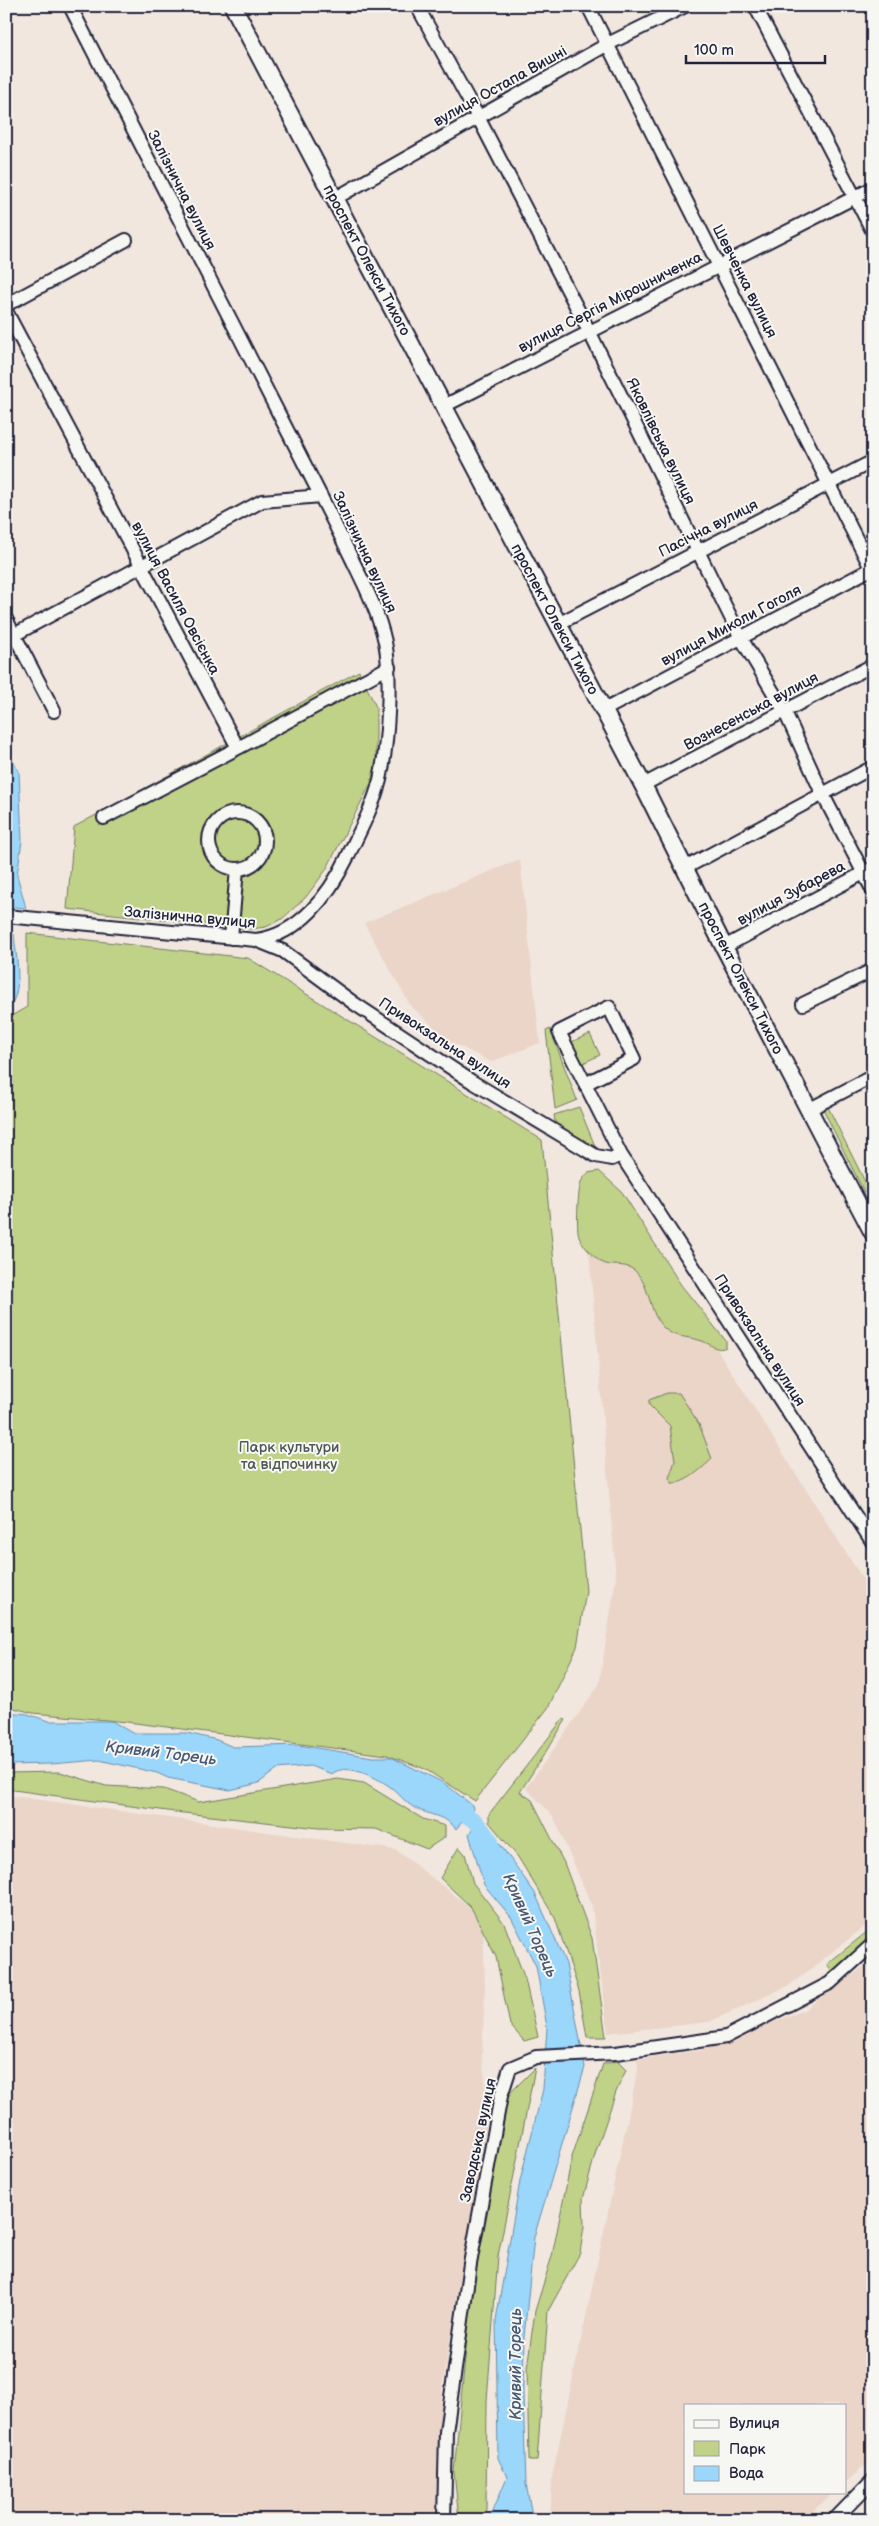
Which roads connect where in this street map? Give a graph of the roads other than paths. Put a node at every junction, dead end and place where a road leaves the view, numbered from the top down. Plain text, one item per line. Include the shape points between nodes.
1 (70, 6) edge
2 (233, 6) edge
3 (417, 6) edge
4 (588, 6) edge
5 (685, 6) edge
6 (755, 6) edge
7 (608, 44) junction
8 (478, 117) junction
9 (873, 188) edge
10 (855, 196) junction
11 (334, 199) junction
12 (873, 232) edge
13 (126, 240) dead end
14 (719, 264) junction
15 (6, 305) edge
16 (6, 311) edge
17 (589, 332) junction
18 (444, 406) junction
19 (873, 461) edge
20 (829, 484) junction
21 (321, 496) junction
22 (698, 551) junction
23 (141, 566) junction
24 (872, 570) edge
25 (6, 619) edge
26 (558, 624) junction
27 (14, 635) junction
28 (741, 638) junction
29 (873, 665) edge
30 (389, 667) junction
31 (54, 710) dead end
32 (604, 710) junction
33 (785, 712) junction
34 (238, 748) junction
35 (873, 767) edge
36 (643, 785) junction
37 (822, 793) junction
38 (104, 818) dead end
39 (685, 868) junction
40 (237, 869) junction
41 (868, 871) edge
42 (873, 891) edge
43 (6, 916) edge
44 (231, 938) junction
45 (256, 940) junction
46 (724, 947) junction
47 (873, 970) edge
48 (803, 1004) dead end
49 (873, 1076) edge
50 (585, 1084) junction
51 (810, 1109) junction
52 (622, 1155) junction
53 (873, 1233) edge
54 (873, 1543) edge
55 (873, 1944) edge
56 (873, 2480) edge
57 (444, 2520) edge
58 (834, 2520) edge

1 - 21 street, Залізнична вулиця
2 - 11 main road, проспект Олекси Тихого
3 - 8 street, Яковлівська вулиця
4 - 7 street, Шевченка вулиця
5 - 7 street, вулиця Остапа Вишні
6 - 10 street
7 - 8 street, вулиця Остапа Вишні
7 - 14 street, Шевченка вулиця
8 - 11 street, вулиця Остапа Вишні
8 - 17 street, Яковлівська вулиця
9 - 10 street, вулиця Сергія Мірошниченка
10 - 12 street
10 - 14 street, вулиця Сергія Мірошниченка
11 - 18 main road, проспект Олекси Тихого
13 - 15 street
14 - 17 street, вулиця Сергія Мірошниченка
14 - 20 street, Шевченка вулиця
16 - 23 street, вулиця Василя Овсієнка
17 - 18 street, вулиця Сергія Мірошниченка
17 - 22 street, Яковлівська вулиця
18 - 26 main road, проспект Олекси Тихого
19 - 20 street, Пасічна вулиця
20 - 22 street, Пасічна вулиця
20 - 24 street, Шевченка вулиця
21 - 23 street via 262,501
21 - 30 street, Залізнична вулиця via 374,606
22 - 26 street, Пасічна вулиця
22 - 28 street, Яковлівська вулиця
23 - 27 street
23 - 34 street, вулиця Василя Овсієнка
24 - 28 street, вулиця Миколи Гоголя
25 - 27 street
26 - 32 main road, проспект Олекси Тихого
27 - 31 street
28 - 32 street, вулиця Миколи Гоголя
28 - 33 street, Яковлівська вулиця
29 - 33 street, Вознесенська вулиця
30 - 34 street
30 - 45 street, Залізнична вулиця via 380,779 362,828 330,888 307,915 283,932
32 - 36 main road, проспект Олекси Тихого
33 - 36 street, Вознесенська вулиця
33 - 37 street, Яковлівська вулиця
34 - 38 street
35 - 37 street
36 - 39 main road, проспект Олекси Тихого
37 - 39 street
37 - 41 street, Яковлівська вулиця
39 - 46 main road, проспект Олекси Тихого
40 - 40 street via 255,863 265,846 262,828 256,820 239,813 230,814 215,824 209,840 210,849 220,864
40 - 44 street
41 - 42 street, Яковлівська вулиця
41 - 46 street, вулиця Зубарева
43 - 44 street, Залізнична вулиця
44 - 45 street, Залізнична вулиця
45 - 52 street, Привокзальна вулиця via 283,952 471,1081 596,1156 612,1159
46 - 51 main road, проспект Олекси Тихого
47 - 48 street
49 - 51 street
50 - 50 street, Привокзальна вулиця via 634,1059 609,1007 559,1032
50 - 52 street, Привокзальна вулиця
51 - 53 main road, проспект Олекси Тихого
52 - 54 street, Привокзальна вулиця
55 - 57 street, Заводська вулиця via 830,1983 726,2036 616,2053 536,2057 510,2068 501,2096 470,2264 446,2432
56 - 58 street

